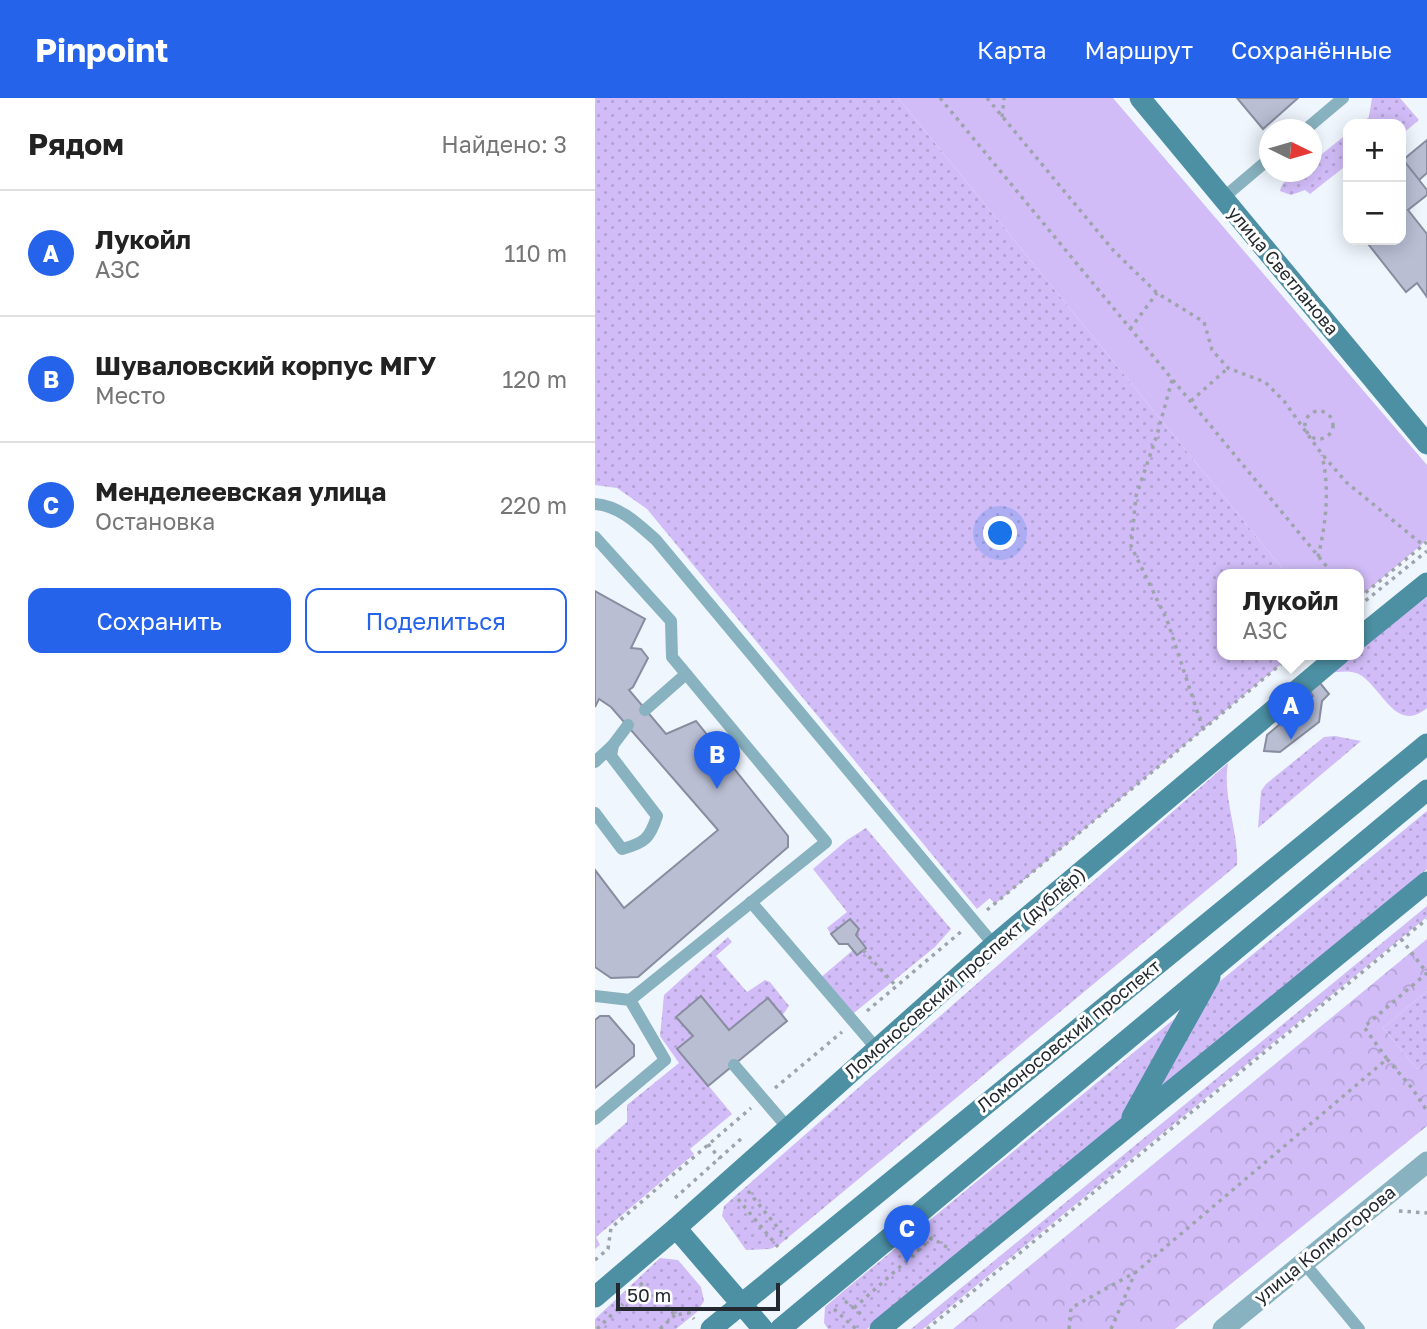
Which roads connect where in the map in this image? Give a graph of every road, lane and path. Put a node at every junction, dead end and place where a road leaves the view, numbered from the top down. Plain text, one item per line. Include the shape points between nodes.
1 (940, 98) edge
2 (987, 98) edge
3 (1004, 98) edge
4 (1140, 98) edge
5 (1343, 98) edge
6 (1002, 118) junction
7 (1318, 119) edge
8 (1259, 167) edge
9 (1223, 198) junction
10 (1157, 293) junction
11 (1130, 329) junction
12 (1229, 368) junction
13 (1172, 380) junction
14 (1190, 402) junction
15 (1306, 432) junction
16 (1427, 444) edge
17 (1321, 453) junction
18 (595, 504) edge
19 (595, 537) edge
20 (1425, 543) edge
21 (1427, 551) edge
22 (1318, 557) junction
23 (1329, 569) edge
24 (1427, 583) edge
25 (1364, 594) edge
26 (1364, 602) edge
27 (1364, 634) edge
28 (1286, 660) edge
29 (1333, 660) edge
30 (686, 674) junction
31 (646, 710) dead end
32 (628, 726) dead end
33 (1203, 729) junction
34 (1427, 744) edge
35 (613, 745) junction
36 (595, 762) edge
37 (1427, 790) edge
38 (595, 813) edge
39 (1427, 882) edge
40 (751, 902) junction
41 (1427, 919) edge
42 (974, 921) junction
43 (1402, 940) junction
44 (994, 945) junction
45 (863, 950) dead end
46 (1216, 965) junction
47 (1427, 973) edge
48 (896, 986) junction
49 (595, 996) edge
50 (629, 1000) junction
51 (853, 1022) junction
52 (877, 1049) junction
53 (1387, 1059) junction
54 (734, 1065) dead end
55 (763, 1098) junction
56 (1427, 1111) edge
57 (595, 1119) edge
58 (788, 1128) junction
59 (1126, 1128) junction
60 (1427, 1162) edge
61 (1390, 1211) dead end
62 (1427, 1213) edge
63 (676, 1228) junction
64 (932, 1238) dead end
65 (608, 1248) junction
66 (595, 1260) edge
67 (1304, 1263) junction
68 (629, 1269) junction
69 (1136, 1272) junction
70 (595, 1297) edge
71 (624, 1303) dead end
72 (741, 1304) junction
73 (854, 1308) dead end
74 (675, 1315) junction
75 (703, 1325) edge
76 (597, 1329) edge
77 (660, 1329) edge
78 (763, 1329) edge
79 (780, 1329) edge
80 (880, 1329) edge
81 (927, 1329) edge
82 (1069, 1329) edge
83 (1111, 1329) edge
84 (1223, 1329) edge
85 (1359, 1329) edge

1 - 11 path
2 - 6 path
3 - 6 path
4 - 9 street, улица Светланова
5 - 7 lane
6 - 10 path via 1113,250
8 - 9 lane
9 - 16 street, улица Светланова
10 - 11 path
10 - 12 path via 1203,322 1212,350
11 - 13 path
12 - 14 path
12 - 15 path via 1265,382
13 - 14 path
13 - 33 path via 1136,496 1131,546 1167,620
14 - 22 path
15 - 15 path via 1305,422 1314,411 1331,417 1332,430 1326,437 1313,438
15 - 17 path
17 - 20 path via 1346,482
17 - 22 path via 1328,481
18 - 42 lane via 628,516 656,540
19 - 30 lane via 671,621 672,657
20 - 25 path
21 - 26 path
22 - 23 path
24 - 27 street
28 - 33 path
29 - 44 street, Ломоносовский проспект (дублёр)
30 - 31 lane
30 - 40 lane via 826,842
32 - 35 lane
33 - 42 path
34 - 72 street, Ломоносовский проспект
35 - 36 lane
35 - 38 lane via 611,756 657,816 652,832 640,844 622,849
37 - 46 street
39 - 59 street
40 - 50 lane
40 - 51 lane
41 - 43 path
42 - 44 lane
42 - 48 path
43 - 47 path
43 - 81 path
44 - 52 street, Ломоносовский проспект (дублёр)
45 - 48 path
46 - 59 street
46 - 79 street
47 - 53 path via 1364,1027
48 - 51 path
49 - 50 lane
50 - 57 lane via 665,1060
51 - 52 lane
51 - 55 path
52 - 58 street, Ломоносовский проспект (дублёр)
53 - 56 path
53 - 69 path
54 - 55 lane
55 - 58 lane
55 - 65 path via 611,1228
58 - 63 street, Ломоносовский проспект (дублёр)
59 - 80 street
60 - 67 street, улица Колмогорова
61 - 62 path
63 - 68 street, Ломоносовский проспект (дублёр)
63 - 72 street
64 - 73 path
65 - 66 path
65 - 68 path
67 - 84 street, улица Колмогорова
67 - 85 lane
68 - 70 street, Ломоносовский проспект (дублёр)
68 - 74 path
69 - 82 path via 1071,1308
69 - 83 path
71 - 76 path
72 - 75 street, Ломоносовский проспект
72 - 78 street
74 - 75 path via 689,1313
74 - 77 path

